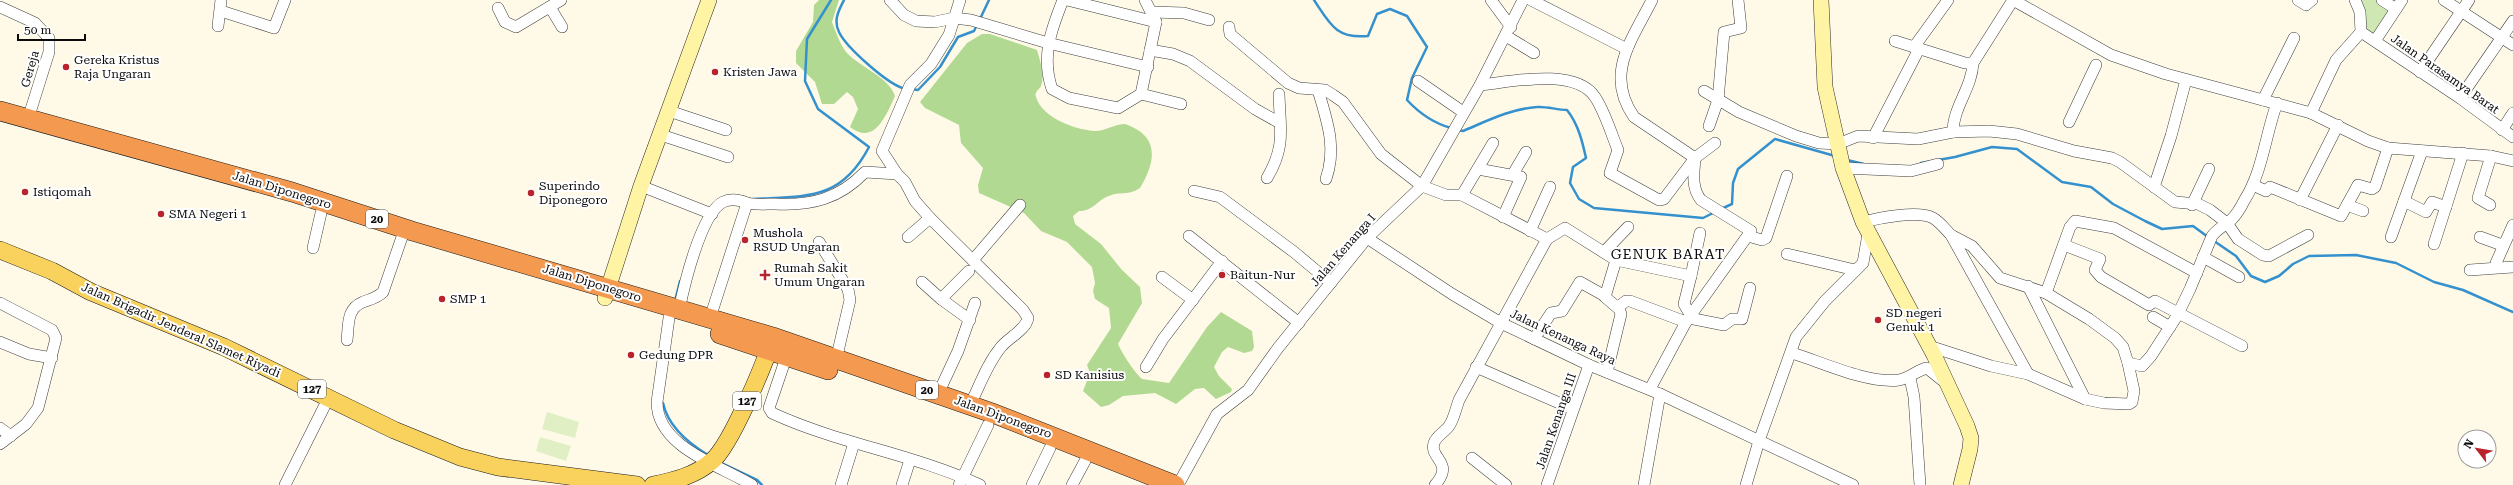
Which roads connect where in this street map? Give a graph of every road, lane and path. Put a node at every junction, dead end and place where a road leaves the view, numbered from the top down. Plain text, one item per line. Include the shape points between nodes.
1 (221, 0) edge
2 (285, 0) edge
3 (561, 0) edge
4 (960, 0) edge
5 (1063, 0) edge
6 (1067, 0) edge
7 (1145, 0) edge
8 (1491, 0) edge
9 (1523, 0) edge
10 (1531, 0) edge
11 (1652, 0) edge
12 (1738, 0) edge
13 (1821, 0) edge
14 (1948, 0) edge
15 (2013, 0) edge
16 (2298, 0) edge
17 (2312, 0) edge
18 (2355, 0) edge
19 (2382, 0) edge
20 (2444, 0) edge
21 (2469, 0) edge
22 (706, 1) edge
23 (894, 2) edge
24 (2029, 4) edge
25 (2399, 5) edge
26 (0, 7) edge
27 (550, 7) junction
28 (498, 8) dead end
29 (2462, 11) junction
30 (221, 12) junction
31 (1154, 17) junction
32 (954, 18) junction
33 (1209, 20) dead end
34 (2513, 21) edge
35 (218, 26) dead end
36 (562, 27) dead end
37 (1229, 27) dead end
38 (1508, 32) junction
39 (2361, 32) junction
40 (2502, 37) junction
41 (2294, 38) dead end
42 (1895, 41) dead end
43 (2375, 42) junction
44 (1048, 43) junction
45 (2513, 45) edge
46 (1917, 48) junction
47 (1627, 49) junction
48 (1150, 50) junction
49 (1534, 53) dead end
50 (2099, 58) junction
51 (1973, 63) junction
52 (1148, 67) junction
53 (2420, 72) junction
54 (2186, 80) junction
55 (1418, 81) dead end
56 (1480, 85) junction
57 (1318, 90) junction
58 (1704, 91) dead end
59 (1141, 94) junction
60 (1279, 94) dead end
61 (2460, 98) junction
62 (1718, 100) junction
63 (2263, 100) junction
64 (2277, 103) junction
65 (1181, 104) dead end
66 (0, 111) edge
67 (669, 111) junction
68 (2310, 113) junction
69 (2513, 113) edge
70 (1461, 117) junction
71 (28, 119) junction
72 (0, 121) edge
73 (2069, 122) dead end
74 (1280, 123) junction
75 (2338, 125) junction
76 (1709, 126) dead end
77 (726, 130) dead end
78 (2502, 130) junction
79 (1953, 132) junction
80 (661, 136) junction
81 (2513, 137) edge
82 (1873, 138) junction
83 (1493, 143) dead end
84 (1715, 143) dead end
85 (1838, 146) junction
86 (2388, 148) junction
87 (2422, 151) junction
88 (1526, 152) dead end
89 (2463, 153) junction
90 (144, 155) junction
91 (728, 156) dead end
92 (2491, 156) junction
93 (1695, 158) junction
94 (2513, 160) edge
95 (1938, 164) dead end
96 (1842, 166) junction
97 (1478, 168) junction
98 (2209, 169) dead end
99 (198, 170) junction
100 (896, 174) junction
101 (1513, 174) junction
102 (1787, 176) dead end
103 (1267, 178) dead end
104 (1326, 179) dead end
105 (2253, 185) junction
106 (642, 186) junction
107 (1422, 186) junction
108 (1550, 187) dead end
109 (2154, 187) junction
110 (1194, 191) dead end
111 (1462, 195) junction
112 (2300, 200) junction
113 (2404, 201) junction
114 (747, 203) junction
115 (2347, 204) junction
116 (2490, 204) dead end
117 (1020, 205) dead end
118 (2192, 205) junction
119 (2446, 207) junction
120 (2363, 211) dead end
121 (321, 213) junction
122 (712, 214) junction
123 (930, 218) junction
124 (1504, 218) junction
125 (2228, 222) junction
126 (2513, 225) edge
127 (1628, 227) dead end
128 (1866, 228) junction
129 (1530, 231) junction
130 (1700, 233) dead end
131 (1951, 235) junction
132 (2308, 235) dead end
133 (1189, 236) dead end
134 (1748, 236) junction
135 (402, 237) junction
136 (908, 237) dead end
137 (2391, 237) dead end
138 (2480, 237) dead end
139 (1367, 238) junction
140 (1547, 239) junction
141 (819, 242) dead end
142 (2434, 244) dead end
143 (2064, 245) junction
144 (2502, 245) junction
145 (313, 248) dead end
146 (461, 249) junction
147 (0, 250) edge
148 (1604, 252) junction
149 (1786, 254) dead end
150 (2203, 258) junction
151 (1222, 260) junction
152 (1616, 260) junction
153 (2496, 262) dead end
154 (971, 265) junction
155 (2513, 267) edge
156 (1855, 270) junction
157 (2470, 270) dead end
158 (2197, 273) junction
159 (1691, 276) junction
160 (1162, 277) dead end
161 (2239, 277) dead end
162 (922, 282) dead end
163 (1331, 283) junction
164 (2028, 286) junction
165 (1750, 288) dead end
166 (606, 293) junction
167 (2046, 293) junction
168 (1605, 296) junction
169 (941, 299) junction
170 (1193, 300) junction
171 (0, 303) edge
172 (976, 303) dead end
173 (1618, 307) junction
174 (2178, 313) junction
175 (670, 314) junction
176 (710, 318) junction
177 (2153, 318) dead end
178 (1689, 319) junction
179 (970, 320) junction
180 (1299, 323) junction
181 (1501, 323) junction
182 (2170, 326) junction
183 (348, 340) dead end
184 (1534, 340) junction
185 (0, 342) edge
186 (2242, 346) dead end
187 (780, 347) junction
188 (1932, 350) junction
189 (1792, 353) junction
190 (52, 358) junction
191 (836, 360) junction
192 (2128, 363) junction
193 (1590, 365) junction
194 (1146, 367) dead end
195 (1476, 367) junction
196 (1607, 372) junction
197 (2028, 374) junction
198 (1910, 378) junction
199 (1946, 380) junction
200 (1655, 392) junction
201 (938, 394) junction
202 (329, 397) junction
203 (2085, 399) junction
204 (970, 405) junction
205 (1573, 410) junction
206 (988, 424) junction
207 (0, 428) edge
208 (11, 436) junction
209 (1758, 441) junction
210 (0, 444) edge
211 (854, 444) junction
212 (1050, 448) junction
213 (715, 458) junction
214 (1472, 458) dead end
215 (910, 460) junction
216 (1096, 461) junction
217 (960, 481) edge
218 (285, 485) edge
219 (629, 485) edge
220 (653, 485) edge
221 (752, 485) edge
222 (841, 485) edge
223 (902, 485) edge
224 (980, 485) edge
225 (1032, 485) edge
226 (1072, 485) edge
227 (1143, 485) edge
228 (1175, 485) edge
229 (1178, 485) edge
230 (1435, 485) edge
231 (1506, 485) edge
232 (1547, 485) edge
233 (1644, 485) edge
234 (1746, 485) edge
235 (1852, 485) edge
236 (1920, 485) edge
237 (1961, 485) edge

1 - 30 street
2 - 30 street via 274,28
3 - 27 street
4 - 32 street
5 - 44 street
6 - 31 street
7 - 31 street
8 - 38 street
9 - 38 street, Jalan Kenanga I
10 - 47 street
11 - 47 street
12 - 62 street via 1741,29 1724,32
13 - 85 street via 1825,87
14 - 46 street
15 - 24 street
15 - 51 street
16 - 17 street via 2306,5
18 - 39 street via 2360,12
19 - 25 street
20 - 29 street
21 - 29 street
22 - 67 street
23 - 32 street via 904,15 916,21 935,22
24 - 50 street
25 - 43 street
26 - 71 street, Gereja via 35,23 49,38 49,52
27 - 28 street via 516,27 505,22
27 - 36 street
29 - 40 street
29 - 53 street
30 - 35 street
31 - 33 street via 1184,13
31 - 48 street
32 - 44 street via 971,20
32 - 100 street via 941,49 931,64 908,88 882,151
34 - 40 street
37 - 57 street via 1230,34 1284,81 1299,88
38 - 49 street
38 - 56 street, Jalan Kenanga I
39 - 43 street, Jalan Parasamya Barat
39 - 68 street via 2336,60
40 - 45 street
40 - 61 street
41 - 63 street
42 - 46 street
43 - 53 street, Jalan Parasamya Barat
44 - 52 street
44 - 59 street via 1048,76 1052,89 1057,93 1118,108
46 - 51 street via 1964,63
46 - 82 street
47 - 93 street via 1620,74 1622,90 1629,109 1634,117
48 - 52 street
48 - 74 street via 1173,54 1190,61 1254,109
50 - 54 street via 2129,62
50 - 73 street
51 - 79 street via 1972,75 1956,114
52 - 59 street
53 - 61 street, Jalan Parasamya Barat
54 - 63 street
54 - 109 street
55 - 70 street
56 - 70 street, Jalan Kenanga I
56 - 93 street via 1555,79 1570,80 1582,86 1596,98 1618,150 1611,174 1660,200 1664,199
57 - 104 street via 1331,140 1332,162
57 - 107 street via 1325,90 1343,102 1381,154
58 - 62 street
59 - 65 street
60 - 74 street
61 - 78 street, Jalan Parasamya Barat
62 - 76 street
62 - 85 street via 1796,136
63 - 64 street
64 - 68 street
64 - 105 street
66 - 71 highway, Jalan Diponegoro / 20
67 - 77 street
67 - 80 street
68 - 75 street
69 - 78 street
70 - 107 street, Jalan Kenanga I
71 - 90 highway, Jalan Diponegoro / 20
72 - 90 highway, Jalan Diponegoro / 20
74 - 103 street via 1281,149 1276,164
75 - 86 street
75 - 112 street
78 - 81 street, Jalan Parasamya Barat
79 - 82 street via 1918,138
79 - 109 street via 1989,131 2017,134 2074,151 2103,155 2120,162
80 - 91 street
80 - 106 street
82 - 85 street via 1858,136
83 - 97 street
84 - 93 street
85 - 96 street
86 - 87 street
86 - 115 street via 2375,187 2372,189 2358,185
87 - 89 street
87 - 113 street
88 - 101 street
89 - 92 street
89 - 119 street
90 - 99 highway, Jalan Diponegoro / 20
92 - 94 street
92 - 116 street via 2478,198
93 - 134 street via 1693,178 1701,200 1751,230
95 - 96 street via 1898,172
96 - 128 street
97 - 101 street
97 - 111 street
98 - 118 street
99 - 121 highway, Jalan Diponegoro / 20
99 - 146 highway, Jalan Diponegoro / 20
100 - 114 street via 864,172 836,195 816,202 794,205
100 - 123 street via 905,182 915,201
101 - 124 street via 1521,178
102 - 134 street via 1766,238 1762,240
105 - 112 street via 2267,191 2270,188
105 - 125 street via 2236,215
106 - 122 street
106 - 166 street
107 - 111 street via 1446,196
107 - 139 street, Jalan Kenanga I
108 - 129 street
109 - 118 street via 2175,202
110 - 163 street via 1220,197
111 - 124 street
112 - 115 street via 2340,216
113 - 119 street via 2426,212 2432,202
113 - 137 street
114 - 122 street via 728,200 718,206
114 - 176 street
115 - 120 street
117 - 154 street
118 - 125 street via 2198,204
119 - 142 street
121 - 135 highway, Jalan Diponegoro / 20
121 - 145 street
122 - 175 street
123 - 136 street
123 - 154 street
124 - 129 street
125 - 132 street via 2238,239 2266,256
125 - 150 street via 2217,229 2210,239
126 - 144 street
127 - 148 street
128 - 131 street via 1894,216 1929,216
128 - 156 street via 1865,258
128 - 188 street
129 - 140 street
130 - 159 street
131 - 164 street via 1972,246 2000,278
131 - 197 street
133 - 151 street
134 - 178 street
135 - 146 highway, Jalan Diponegoro / 20
135 - 183 street via 383,292 357,306 350,314
138 - 144 street
139 - 163 street, Jalan Kenanga I
139 - 181 street, Jalan Kenanga Raya
140 - 148 street via 1563,228
140 - 181 street
141 - 191 street via 848,289 850,300
143 - 158 street via 2075,221 2100,224 2114,228
143 - 167 street
143 - 174 street via 2100,259 2095,270 2112,283 2149,305 2153,300
144 - 153 street
146 - 166 highway, Jalan Diponegoro / 20
147 - 202 main road, Jalan Brigadir Jenderal Slamet Riyadi / 127 via 52,271 91,292 174,324
148 - 152 street
149 - 156 street
150 - 158 street
150 - 161 street
151 - 170 street
151 - 180 street
152 - 159 street
152 - 168 street
154 - 169 street
154 - 204 street via 1028,318 1024,326 1011,336 995,355
155 - 157 street
156 - 189 street via 1805,324 1796,337
158 - 174 street
159 - 178 street via 1684,304
160 - 170 street
162 - 169 street
163 - 180 street, Jalan Kenanga I
164 - 167 street
164 - 203 street
165 - 178 street via 1742,319 1732,319 1724,325
166 - 175 highway, Jalan Diponegoro / 20
167 - 192 street via 2115,338 2123,347
168 - 173 street via 1606,300
168 - 184 street via 1580,282 1562,311 1552,312
169 - 179 street
170 - 194 street
171 - 190 street via 52,330 56,338
172 - 179 street
173 - 178 street via 1630,301
173 - 196 street via 1621,314
174 - 182 street
174 - 186 street
175 - 176 highway, Jalan Diponegoro / 20
175 - 187 highway, Jalan Diponegoro / 20
175 - 213 street via 658,415 662,426 674,440
176 - 187 highway, Jalan Diponegoro / 20
177 - 182 street
178 - 200 street
179 - 201 street
180 - 229 street, Jalan Kenanga I via 1248,390 1222,409 1213,420
181 - 184 street, Jalan Kenanga Raya
181 - 195 street
182 - 192 street via 2145,364 2139,367
184 - 193 street, Jalan Kenanga Raya
185 - 190 street via 29,354
187 - 191 highway, Jalan Diponegoro / 20
187 - 206 highway, Jalan Diponegoro / 20
187 - 211 street via 769,410
187 - 213 main road, 127
188 - 197 street
188 - 199 street
189 - 198 street via 1822,365 1869,377 1897,380
189 - 209 street
190 - 208 street via 38,408 31,419
191 - 201 highway, Jalan Diponegoro / 20
192 - 203 street via 2134,391 2131,403 2104,403
193 - 196 street, Jalan Kenanga Raya
193 - 205 street, Jalan Kenanga III
195 - 205 street
195 - 230 street via 1449,426 1435,442 1434,447 1443,468 1442,475
196 - 200 street, Jalan Kenanga Raya
197 - 203 street
198 - 199 street via 1926,368
198 - 236 street via 1914,397
199 - 237 street via 1971,438
200 - 209 street, Jalan Kenanga Raya
200 - 233 street
201 - 204 highway, Jalan Diponegoro / 20
202 - 218 street
202 - 219 main road, Jalan Brigadir Jenderal Slamet Riyadi / 127 via 394,430 460,457 498,467
204 - 216 highway, Jalan Diponegoro / 20
205 - 232 street, Jalan Kenanga III
206 - 212 highway, Jalan Diponegoro / 20
206 - 217 street
207 - 208 street
208 - 210 street
209 - 234 street
209 - 235 street, Jalan Kenanga Raya
211 - 215 street
211 - 222 street
212 - 216 highway, Jalan Diponegoro / 20
212 - 225 street
213 - 220 main road via 680,480
213 - 221 street
214 - 231 street
215 - 217 street
215 - 223 street
216 - 226 street
216 - 227 highway, Jalan Diponegoro / 20
216 - 228 highway, Jalan Diponegoro / 20
217 - 224 street

